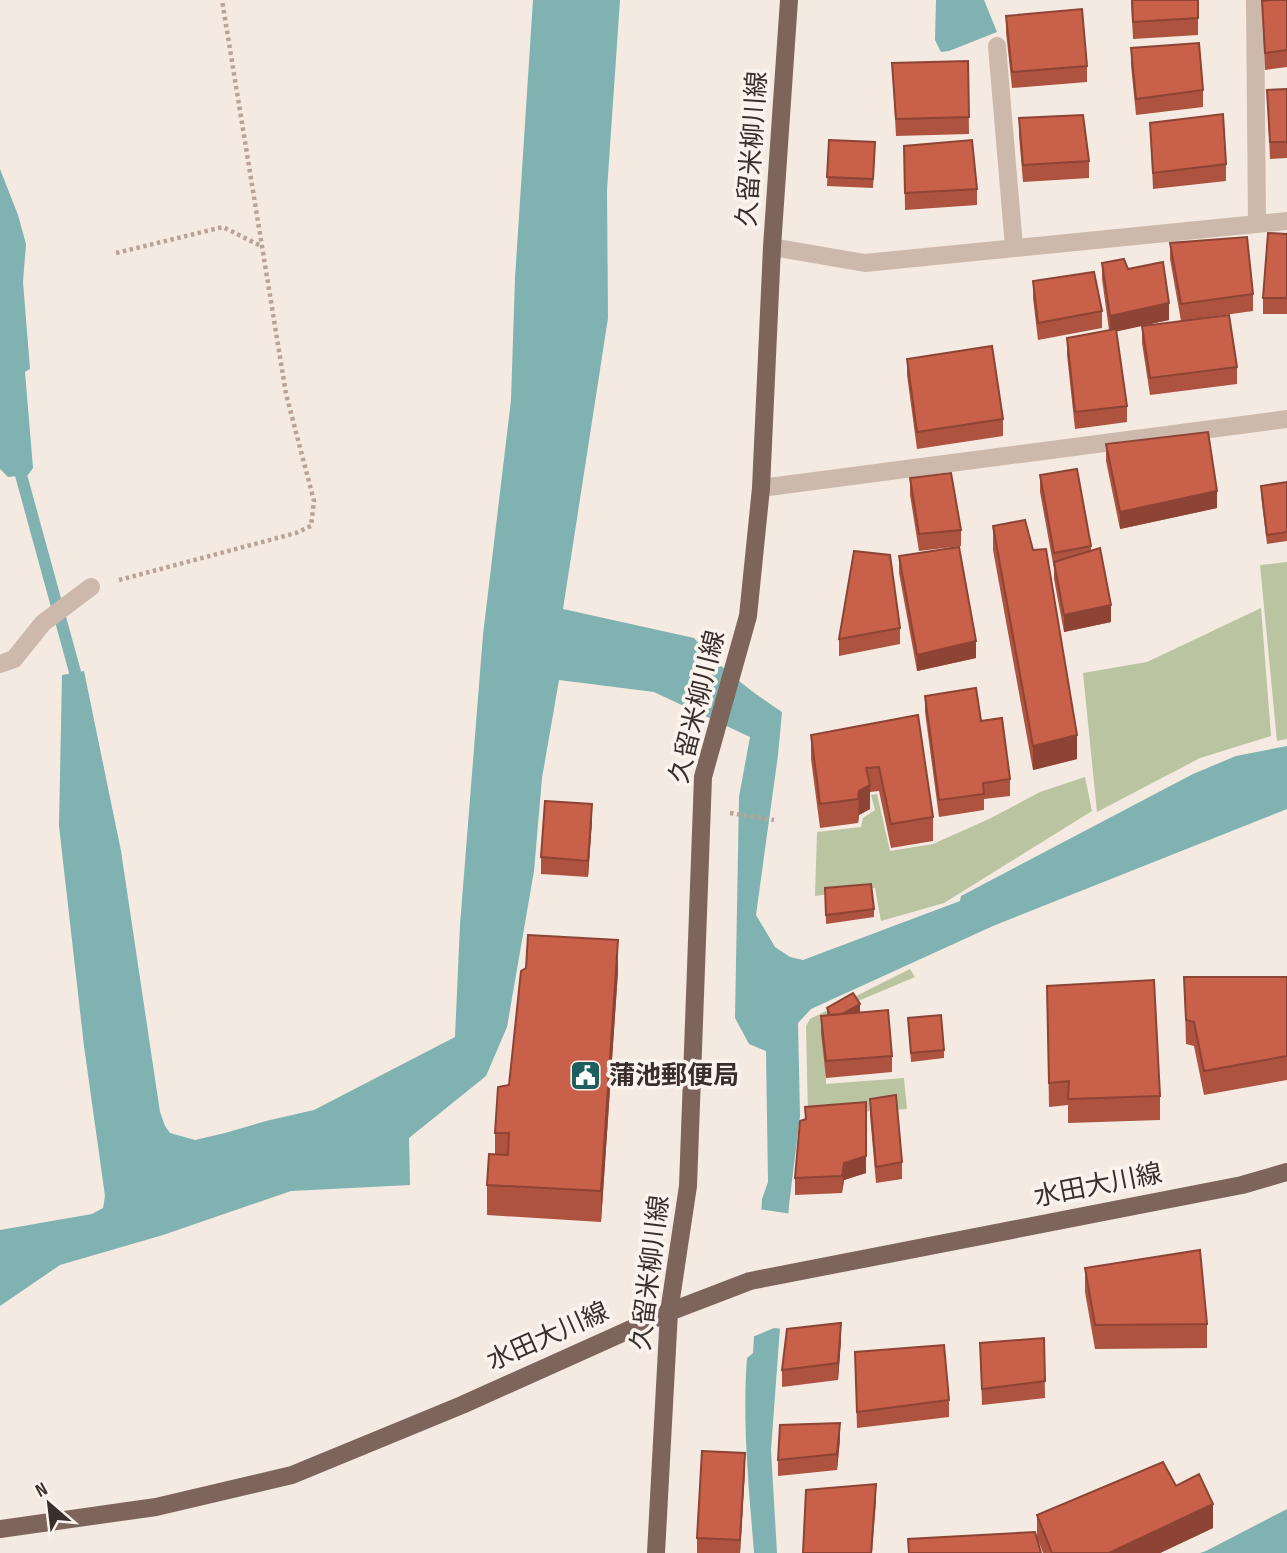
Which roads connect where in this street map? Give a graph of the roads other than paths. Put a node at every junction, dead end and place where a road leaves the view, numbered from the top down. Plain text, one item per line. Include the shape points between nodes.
1 (789, 0) edge
2 (1255, 0) edge
3 (997, 47) dead end
4 (1287, 221) edge
5 (1257, 224) junction
6 (772, 247) junction
7 (1014, 247) junction
8 (1287, 419) edge
9 (761, 488) junction
10 (91, 587) road end
11 (0, 664) edge
12 (1287, 1172) edge
13 (669, 1312) junction
14 (0, 1529) edge
15 (656, 1553) edge

1 - 6 main road, 久留米柳川線
2 - 5 street
3 - 7 street
4 - 5 street
5 - 7 street
6 - 7 street via 865,263
6 - 9 main road, 久留米柳川線
8 - 9 street
9 - 13 main road, 久留米柳川線 via 748,617 703,776 688,1186
10 - 11 street via 43,623 14,659
12 - 13 main road, 水田大川線 via 1241,1185 750,1281
13 - 14 main road, 水田大川線 via 292,1475 156,1507
13 - 15 main road, 久留米柳川線

